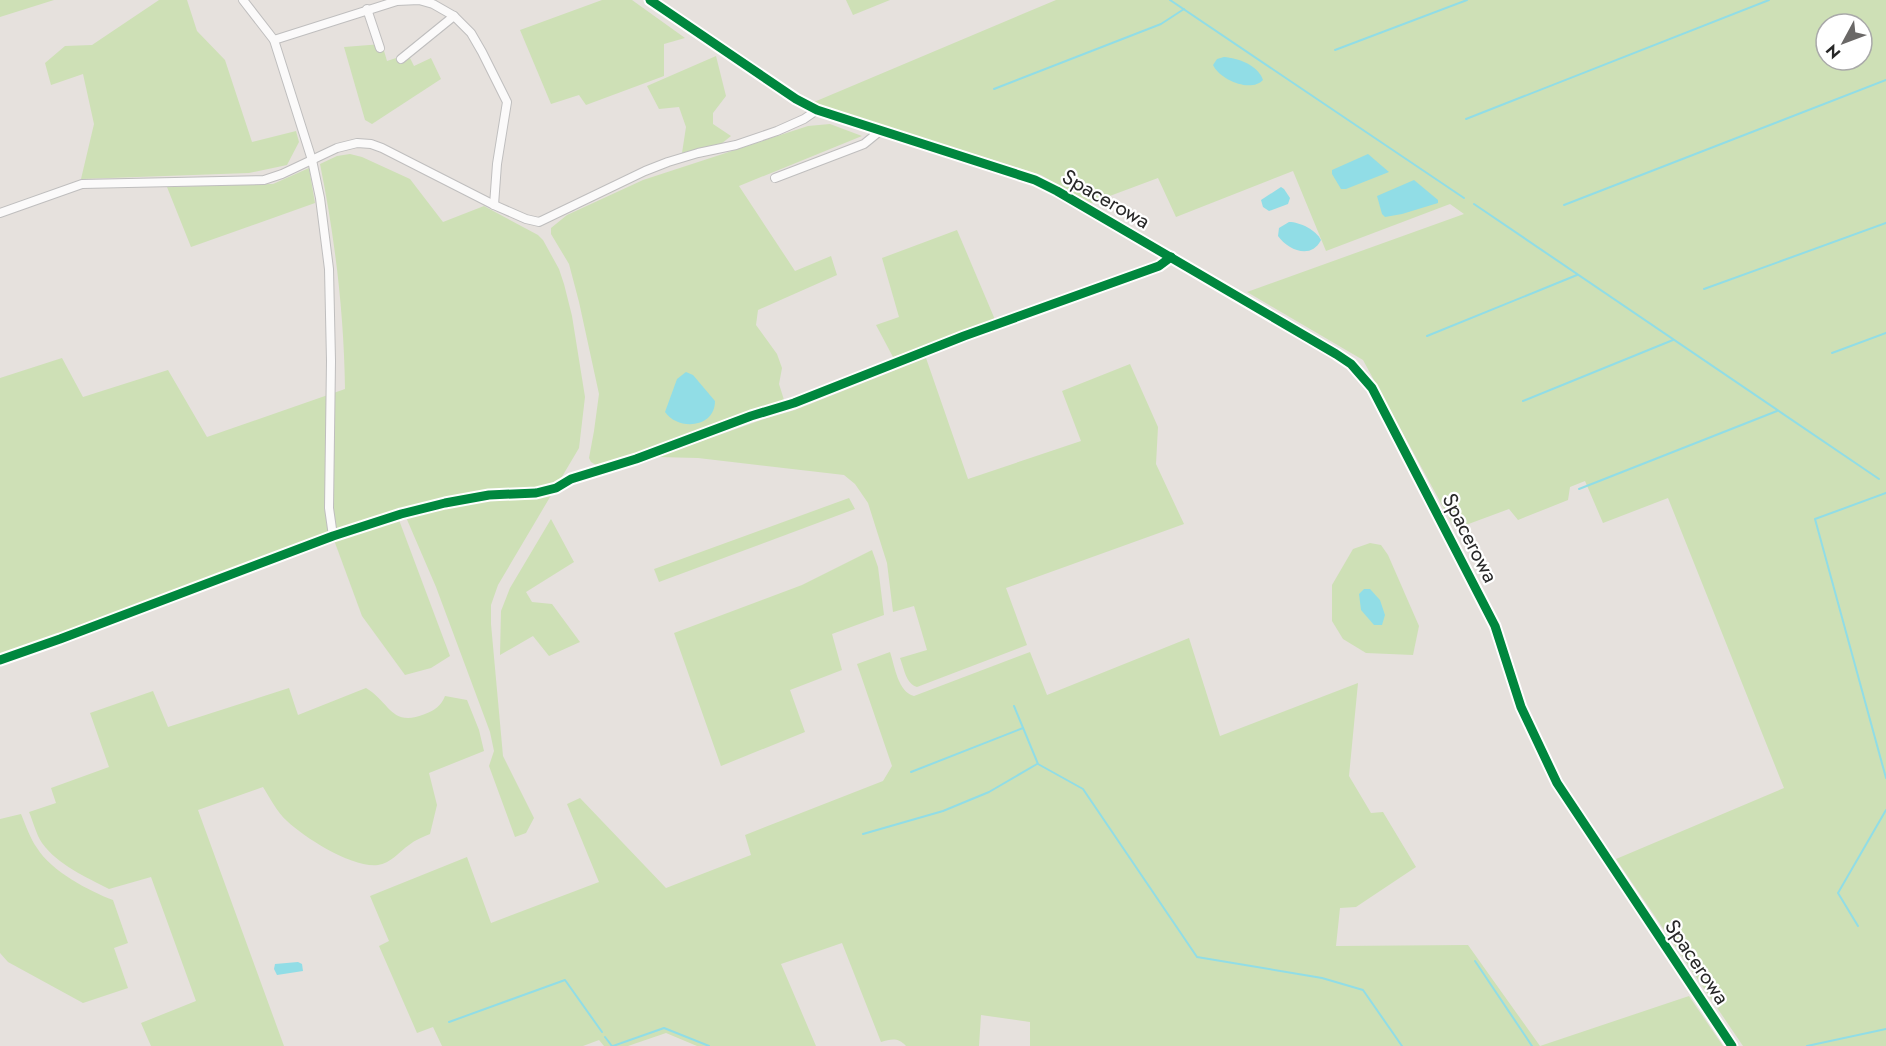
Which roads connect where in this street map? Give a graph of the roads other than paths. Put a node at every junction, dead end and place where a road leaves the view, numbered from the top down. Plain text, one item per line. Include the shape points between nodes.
1 (243, 0) edge
2 (650, 0) edge
3 (367, 9) junction
4 (454, 16) junction
5 (274, 40) junction
6 (380, 48) dead end
7 (401, 60) dead end
8 (817, 110) junction
9 (880, 131) junction
10 (312, 160) junction
11 (775, 178) dead end
12 (494, 205) junction
13 (0, 213) edge
14 (1171, 257) junction
15 (333, 536) junction
16 (0, 660) edge
17 (1732, 1046) edge

1 - 5 street
2 - 8 street, Spacerowa
3 - 4 street via 419,0
3 - 5 street
3 - 6 street
4 - 7 street
4 - 12 street via 471,33 507,102
5 - 10 street
8 - 9 street, Spacerowa
8 - 12 street via 777,131 660,165 539,222
9 - 11 street via 864,144
9 - 14 street, Spacerowa via 1035,180
10 - 12 street via 338,148 371,144
10 - 13 street via 264,180 82,184
10 - 15 street via 329,269 329,508
14 - 15 street via 1159,266 794,403 571,479 555,488 445,503
14 - 17 street, Spacerowa via 1351,363 1372,388 1495,626 1521,707 1557,783
15 - 16 street

